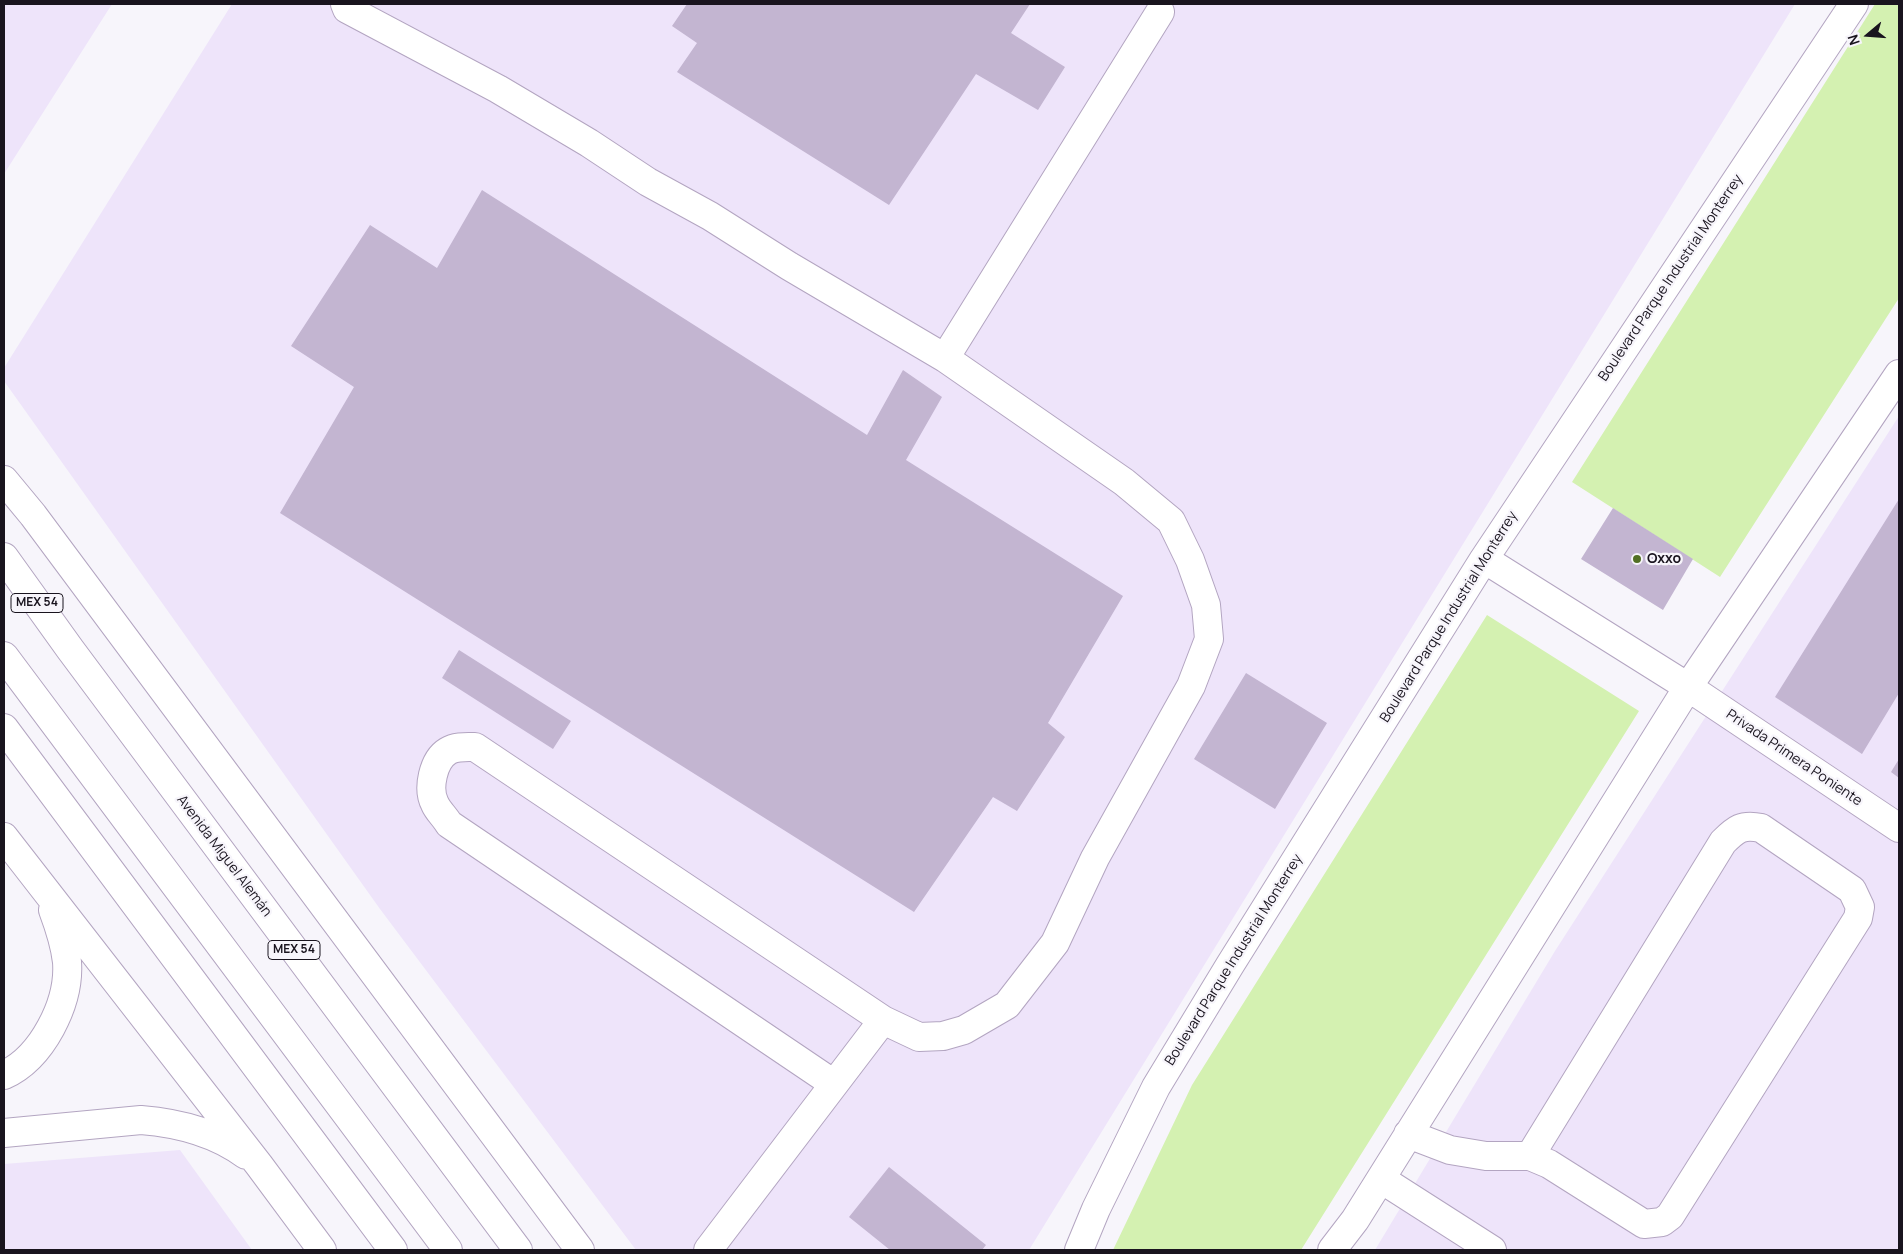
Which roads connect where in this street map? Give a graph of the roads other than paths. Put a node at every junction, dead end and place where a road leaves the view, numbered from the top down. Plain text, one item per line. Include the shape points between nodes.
1 (344, 4) edge
2 (1854, 4) edge
3 (1160, 12) dead end
4 (945, 358) junction
5 (1899, 374) edge
6 (4, 480) edge
7 (4, 557) edge
8 (1484, 559) junction
9 (4, 656) edge
10 (1688, 687) junction
11 (4, 728) edge
12 (1899, 828) edge
13 (4, 836) edge
14 (33, 873) junction
15 (883, 1020) junction
16 (4, 1075) edge
17 (834, 1084) junction
18 (4, 1133) edge
19 (1408, 1134) junction
20 (1530, 1156) junction
21 (259, 1164) junction
22 (1381, 1179) junction
23 (1096, 1209) junction
24 (1355, 1220) junction
25 (322, 1250) edge
26 (393, 1250) edge
27 (448, 1250) edge
28 (518, 1250) edge
29 (580, 1250) edge
30 (708, 1250) edge
31 (1071, 1250) edge
32 (1079, 1250) edge
33 (1332, 1250) edge
34 (1340, 1250) edge
35 (1492, 1250) edge

1 - 4 main road via 347,9 589,143 648,182
2 - 8 main road, Boulevard Parque Industrial Monterrey
3 - 4 main road
4 - 15 main road via 1124,482 1171,521 1190,560 1206,605 1209,639 1191,686 1095,858 1055,943 1007,1005 964,1030 943,1036 919,1037
5 - 10 main road
6 - 29 main road
7 - 28 main road, Avenida Miguel Alemán / MEX 54
8 - 10 main road, Privada Primera Poniente
8 - 23 main road, Boulevard Parque Industrial Monterrey via 1156,1087
9 - 27 main road
10 - 12 main road, Privada Primera Poniente
10 - 19 main road
11 - 26 main road
13 - 14 main road
14 - 16 main road via 47,897 64,942 66,986 60,1009 45,1037 24,1061
14 - 21 main road
15 - 17 main road
15 - 17 main road via 475,747 462,746 448,751 439,762 430,783 435,804 449,824
17 - 30 main road
18 - 21 main road via 141,1120 162,1122 222,1140
19 - 20 main road via 1450,1150 1486,1156
19 - 22 main road
20 - 20 main road via 1723,842 1736,830 1750,825 1761,828 1852,890 1860,907 1858,918 1670,1216 1662,1222 1644,1224 1550,1164
21 - 25 main road
22 - 24 main road
22 - 35 main road
23 - 31 main road
23 - 32 main road, Boulevard Parque Industrial Monterrey
24 - 33 main road
24 - 34 main road

